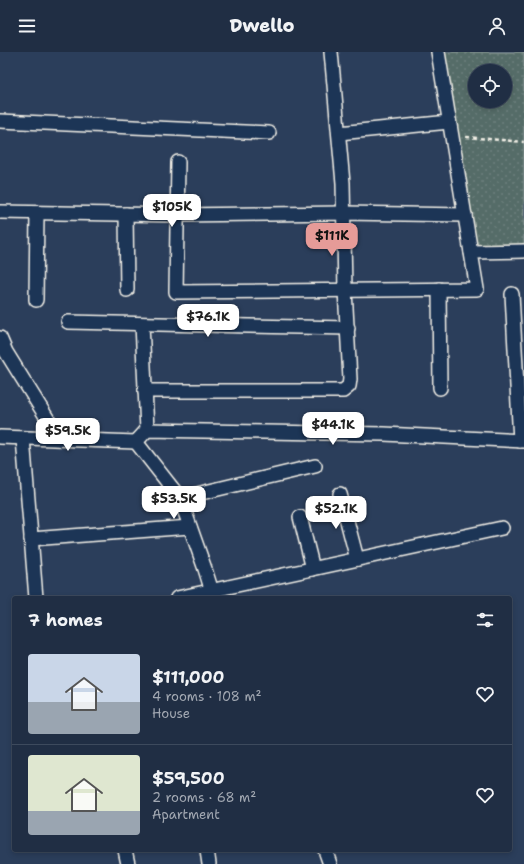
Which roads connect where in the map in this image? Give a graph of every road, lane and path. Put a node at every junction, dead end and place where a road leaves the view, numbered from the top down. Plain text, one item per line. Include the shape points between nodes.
1 (331, 52) edge
2 (438, 52) edge
3 (0, 121) edge
4 (449, 122) junction
5 (269, 133) dead end
6 (339, 133) junction
7 (452, 136) junction
8 (524, 142) edge
9 (178, 162) dead end
10 (0, 212) edge
11 (38, 213) junction
12 (344, 213) junction
13 (126, 214) junction
14 (177, 215) junction
15 (465, 215) junction
16 (524, 251) edge
17 (471, 252) junction
18 (439, 289) junction
19 (127, 290) dead end
20 (345, 290) junction
21 (512, 294) dead end
22 (36, 300) dead end
23 (68, 322) dead end
24 (142, 324) junction
25 (348, 328) junction
26 (0, 338) edge
27 (440, 388) dead end
28 (145, 391) junction
29 (147, 430) junction
30 (0, 437) edge
31 (22, 438) junction
32 (60, 440) junction
33 (522, 441) edge
34 (136, 442) junction
35 (315, 466) dead end
36 (340, 494) dead end
37 (180, 498) junction
38 (300, 517) dead end
39 (190, 527) junction
40 (502, 528) dead end
41 (31, 539) junction
42 (357, 560) junction
43 (313, 569) junction
44 (213, 594) edge
45 (36, 596) edge
46 (195, 596) edge
47 (125, 852) edge
48 (207, 852) edge
49 (326, 852) edge
50 (128, 864) edge
51 (210, 864) edge
52 (330, 864) edge

1 - 6 street
2 - 4 street
3 - 5 street
4 - 6 street
4 - 7 street
6 - 12 street
7 - 8 path
7 - 15 street
9 - 14 street
10 - 11 street
11 - 13 street
11 - 22 street
12 - 14 street
12 - 15 street
12 - 20 street
13 - 14 street
13 - 19 street
14 - 20 street via 176,292
15 - 17 street
16 - 17 street
17 - 18 street via 477,289
18 - 20 street
18 - 27 street
20 - 25 street
21 - 33 street
23 - 24 street
24 - 25 street
24 - 28 street
25 - 28 street via 350,379 349,386 343,391
26 - 32 street
28 - 29 street
29 - 33 street via 384,434
29 - 34 street
30 - 31 street
31 - 32 street
31 - 41 street
32 - 34 street
34 - 37 street
35 - 37 street
36 - 42 street
37 - 39 street
38 - 43 street
39 - 41 street
39 - 44 street
40 - 42 street
41 - 45 street
42 - 43 street
43 - 44 street
44 - 46 street
47 - 50 street
48 - 51 street
49 - 52 street

